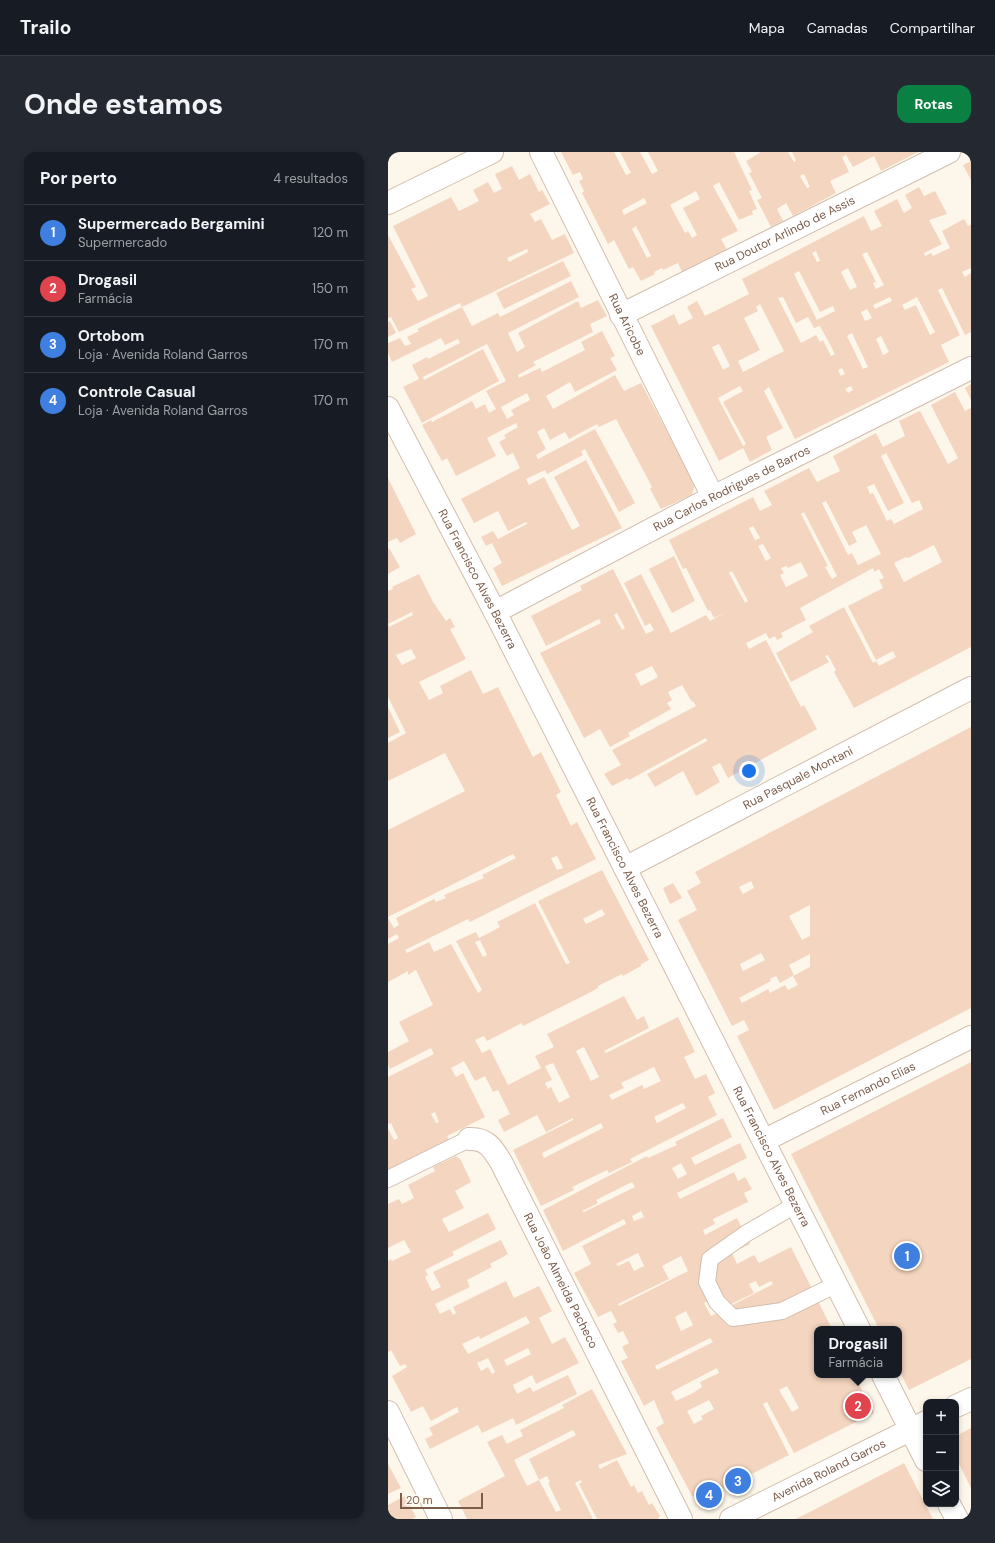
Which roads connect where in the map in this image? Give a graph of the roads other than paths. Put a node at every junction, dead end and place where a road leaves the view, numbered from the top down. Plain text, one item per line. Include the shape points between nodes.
1 (492, 152) edge
2 (541, 152) edge
3 (949, 152) edge
4 (388, 203) edge
5 (621, 315) junction
6 (971, 368) edge
7 (388, 408) edge
8 (713, 497) junction
9 (495, 612) junction
10 (971, 688) edge
11 (625, 868) junction
12 (971, 1037) edge
13 (469, 1139) joint
14 (765, 1140) junction
15 (388, 1179) edge
16 (797, 1204) junction
17 (837, 1284) junction
18 (858, 1326) edge
19 (885, 1378) edge
20 (971, 1399) edge
21 (959, 1405) edge
22 (388, 1412) edge
23 (918, 1426) edge
24 (923, 1447) edge
25 (951, 1507) edge
26 (441, 1519) edge
27 (681, 1519) edge
28 (732, 1519) edge
29 (957, 1519) edge

1 - 4 street
2 - 5 street, Rua Aricobe
3 - 5 street, Rua Doutor Arlindo de Assis
5 - 8 street, Rua Aricobe
6 - 8 street, Rua Carlos Rodrigues de Barros
7 - 9 street, Rua Francisco Alves Bezerra
8 - 9 street, Rua Carlos Rodrigues de Barros
9 - 11 street, Rua Francisco Alves Bezerra
10 - 11 street, Rua Pasquale Montani
11 - 14 street, Rua Francisco Alves Bezerra
12 - 14 street, Rua Fernando Elias
13 - 15 lane, Rua João Almeida Pacheco
13 - 27 street, Rua João Almeida Pacheco via 483,1140 501,1162
14 - 16 street, Rua Francisco Alves Bezerra
16 - 17 street, Rua Francisco Alves Bezerra
16 - 17 lane via 747,1233 710,1259 707,1282 717,1302 733,1318 782,1311
17 - 18 street, Rua Francisco Alves Bezerra
19 - 23 street
20 - 21 street
22 - 26 street
23 - 24 street
23 - 28 street, Avenida Roland Garros
25 - 29 street

